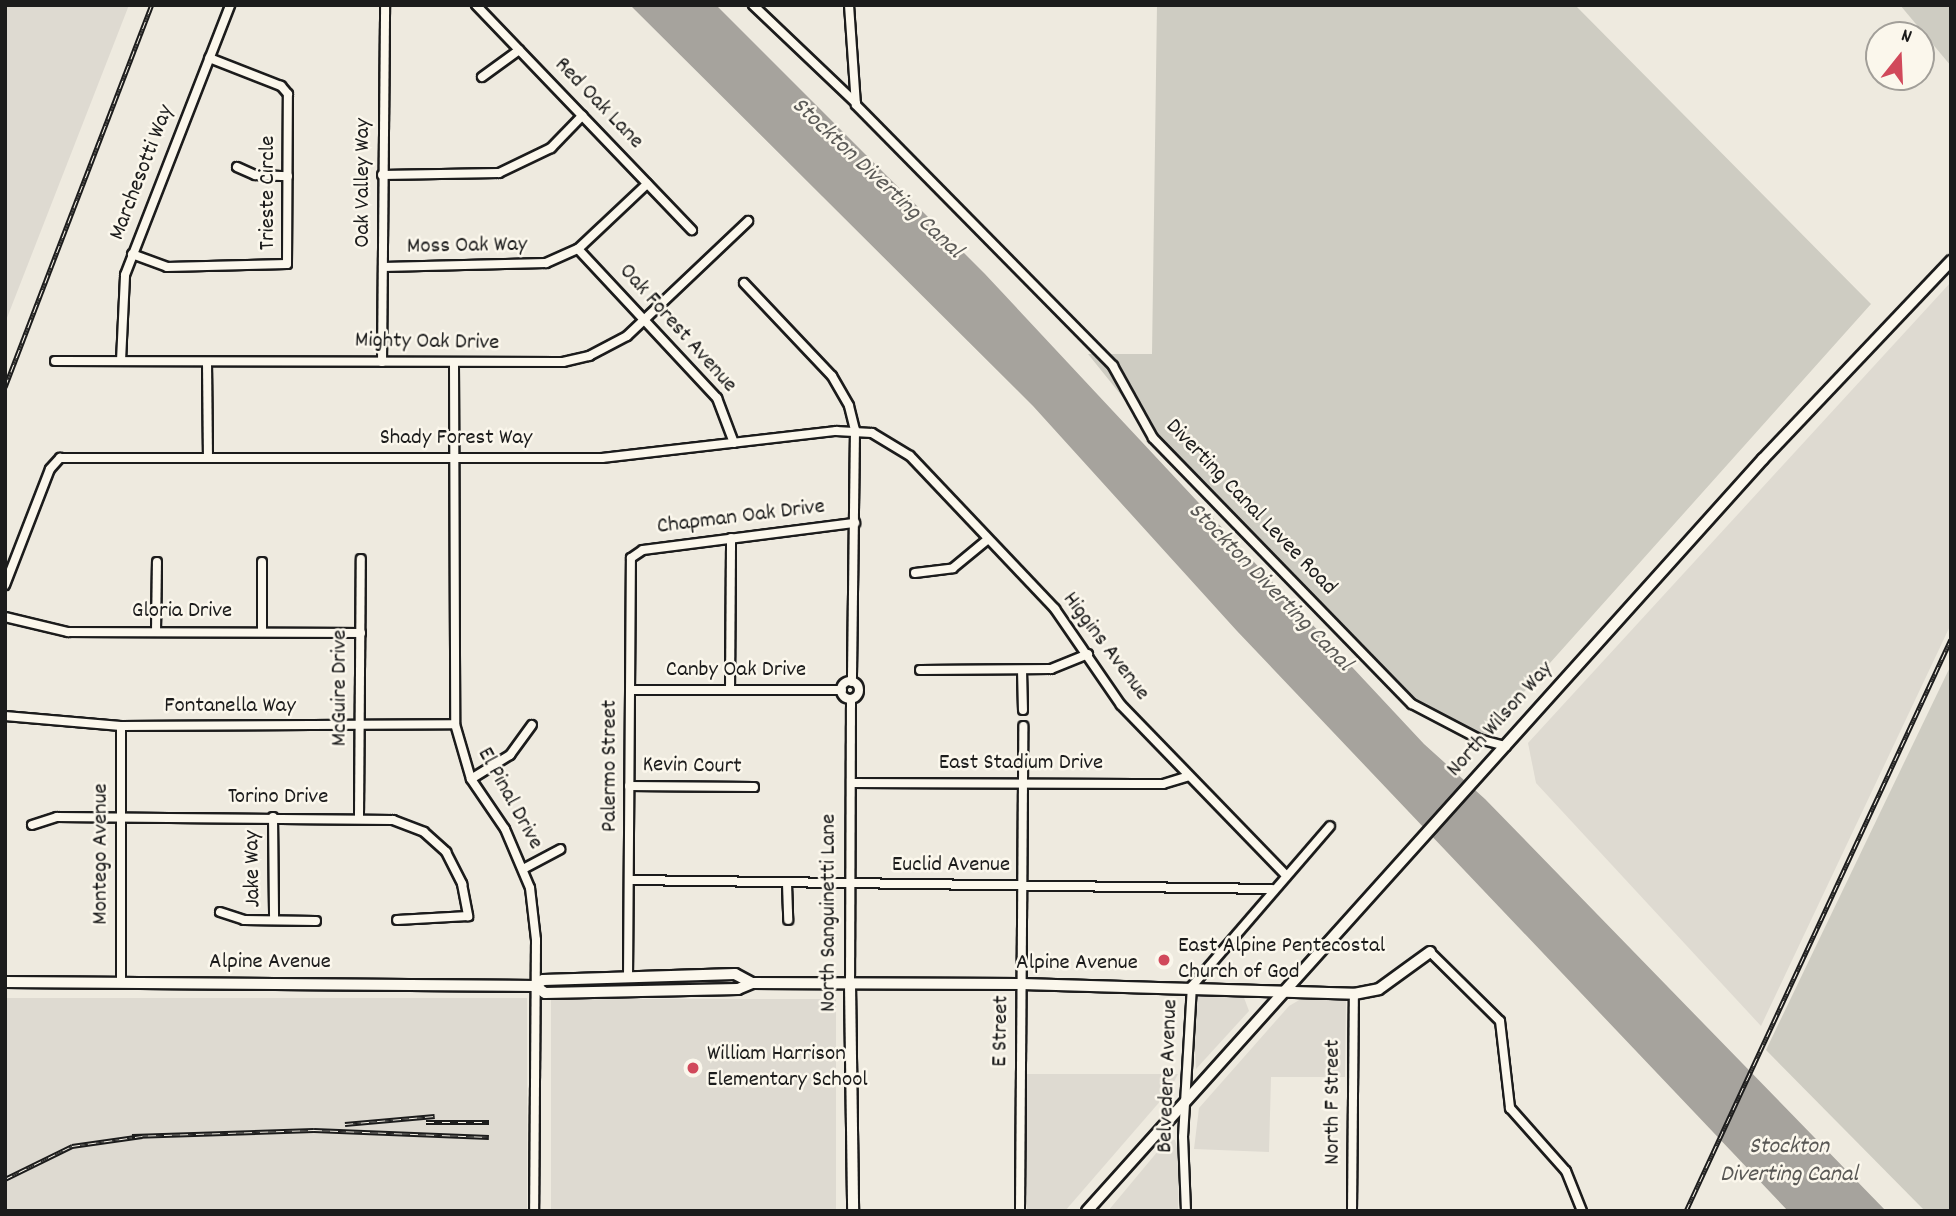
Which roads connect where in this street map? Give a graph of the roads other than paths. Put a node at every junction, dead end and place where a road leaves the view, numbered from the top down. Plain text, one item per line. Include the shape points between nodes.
1 (230, 5) edge
2 (385, 5) edge
3 (476, 5) edge
4 (753, 5) edge
5 (849, 5) edge
6 (519, 50) junction
7 (209, 58) junction
8 (482, 77) dead end
9 (856, 104) junction
10 (582, 116) junction
11 (237, 167) dead end
12 (382, 175) junction
13 (288, 176) junction
14 (647, 184) junction
15 (748, 221) dead end
16 (692, 230) dead end
17 (579, 249) junction
18 (132, 254) junction
19 (1951, 261) edge
20 (383, 267) junction
21 (744, 284) dead end
22 (645, 321) junction
23 (55, 361) dead end
24 (121, 361) junction
25 (382, 362) junction
26 (207, 363) junction
27 (454, 364) junction
28 (855, 430) junction
29 (734, 443) junction
30 (208, 457) junction
31 (455, 458) junction
32 (855, 523) junction
33 (731, 538) junction
34 (988, 539) junction
35 (634, 554) joint
36 (360, 559) dead end
37 (157, 562) dead end
38 (262, 562) dead end
39 (915, 573) dead end
40 (5, 585) edge
41 (5, 617) edge
42 (156, 631) junction
43 (262, 631) junction
44 (361, 633) junction
45 (1088, 654) junction
46 (920, 670) dead end
47 (1022, 670) junction
48 (852, 681) junction
49 (631, 690) junction
50 (730, 690) junction
51 (842, 690) junction
52 (851, 699) junction
53 (1023, 710) dead end
54 (5, 716) edge
55 (455, 724) junction
56 (532, 725) dead end
57 (121, 726) junction
58 (360, 726) junction
59 (1023, 726) dead end
60 (1506, 746) junction
61 (1189, 776) junction
62 (471, 779) junction
63 (852, 783) junction
64 (1022, 783) junction
65 (629, 786) junction
66 (754, 787) dead end
67 (359, 816) junction
68 (273, 817) junction
69 (121, 818) junction
70 (32, 825) dead end
71 (1330, 826) dead end
72 (560, 849) dead end
73 (525, 869) junction
74 (1285, 874) junction
75 (629, 880) junction
76 (788, 884) junction
77 (852, 885) junction
78 (1022, 886) junction
79 (1272, 890) junction
80 (220, 912) dead end
81 (274, 920) junction
82 (397, 920) dead end
83 (788, 920) dead end
84 (316, 921) dead end
85 (1430, 952) joint
86 (628, 978) junction
87 (5, 982) edge
88 (121, 983) junction
89 (752, 983) junction
90 (1022, 984) junction
91 (850, 985) junction
92 (535, 986) junction
93 (1192, 986) junction
94 (1290, 988) junction
95 (1353, 994) junction
96 (1185, 1104) junction
97 (534, 1211) edge
98 (853, 1211) edge
99 (1020, 1211) edge
100 (1087, 1211) edge
101 (1186, 1211) edge
102 (1352, 1211) edge
103 (1582, 1211) edge

1 - 7 street, Marchesotti Way
2 - 12 street, Oak Valley Way
3 - 6 street, Red Oak Lane
4 - 9 street
5 - 9 street
6 - 8 street
6 - 10 street, Red Oak Lane
7 - 13 street, Trieste Circle via 285,89
7 - 18 street, Marchesotti Way
9 - 60 street, Diverting Canal Levee Road via 1113,366 1153,438 1412,704 1479,738
10 - 12 street via 551,148 499,173
10 - 14 street, Red Oak Lane
11 - 13 street via 256,175
12 - 20 street, Oak Valley Way
13 - 18 street, Trieste Circle via 289,258 281,268 167,267
14 - 16 street, Red Oak Lane
14 - 17 street, Moss Oak Way
15 - 22 street, Mighty Oak Drive
17 - 20 street, Moss Oak Way via 529,267
17 - 22 street, Oak Forest Avenue
18 - 24 street, Marchesotti Way via 122,289
19 - 60 street, North Wilson Way via 1788,432
20 - 25 street, Oak Valley Way
21 - 28 street via 832,376
22 - 27 street, Mighty Oak Drive via 610,347 576,359
22 - 29 street, Oak Forest Avenue via 717,398
23 - 24 street, Mighty Oak Drive
24 - 26 street, Mighty Oak Drive
25 - 26 street, Mighty Oak Drive
25 - 27 street, Mighty Oak Drive
26 - 30 street
27 - 31 street, El Pinal Drive
28 - 29 street, Shady Forest Way
28 - 32 street
28 - 34 street, Higgins Avenue via 886,438 910,456
29 - 31 street, Shady Forest Way via 602,458
30 - 31 street, Shady Forest Way
30 - 40 street, Shady Forest Way via 56,459
31 - 55 street, El Pinal Drive
32 - 33 street, Chapman Oak Drive
32 - 48 street
33 - 35 street, Chapman Oak Drive
33 - 50 street
34 - 39 street via 953,568
34 - 45 street, Higgins Avenue via 1055,610
35 - 49 street, Palermo Street
36 - 44 street, McGuire Drive
37 - 42 street
38 - 43 street
41 - 42 street, Gloria Drive via 60,632
42 - 43 street, Gloria Drive
43 - 44 street, Gloria Drive
44 - 58 street, McGuire Drive
45 - 47 street via 1051,669
45 - 61 street, Higgins Avenue via 1121,705
46 - 47 street
47 - 53 street
48 - 51 street
48 - 52 street, North Sanguinetti Lane via 859,689
49 - 50 street, Canby Oak Drive
49 - 65 street, Palermo Street
50 - 51 street, Canby Oak Drive
51 - 52 street
52 - 63 street, North Sanguinetti Lane
54 - 57 street, Fontanella Way
55 - 58 street, Fontanella Way
55 - 62 street, El Pinal Drive
56 - 62 street via 510,755
57 - 58 street, Fontanella Way
57 - 69 street, Montego Avenue
58 - 67 street, McGuire Drive
59 - 64 street, E Street
60 - 94 street, North Wilson Way
61 - 64 street, East Stadium Drive via 1163,784
61 - 74 street, Higgins Avenue
62 - 73 street, El Pinal Drive
63 - 64 street, East Stadium Drive
63 - 77 street, North Sanguinetti Lane
64 - 78 street, E Street
65 - 66 street, Kevin Court
65 - 75 street, Palermo Street
67 - 68 street, Torino Drive
67 - 82 street, Torino Drive via 406,824 437,842 455,868 468,916
68 - 69 street, Torino Drive
68 - 81 street, Jake Way
69 - 70 street, Torino Drive via 57,817
69 - 88 street, Montego Avenue
71 - 74 street, Belvedere Avenue
72 - 73 street
73 - 92 street, El Pinal Drive via 534,915
74 - 79 street, Belvedere Avenue
75 - 76 street, Euclid Avenue
75 - 86 street, Palermo Street
76 - 77 street, Euclid Avenue
76 - 83 street
77 - 78 street, Euclid Avenue
77 - 91 street, North Sanguinetti Lane
78 - 79 street, Euclid Avenue
78 - 90 street, E Street
79 - 93 street, Belvedere Avenue
80 - 81 street
81 - 84 street
85 - 95 street, Alpine Avenue via 1379,989
85 - 103 street via 1500,1021 1510,1108 1572,1179
86 - 89 street, Alpine Avenue via 735,974
86 - 92 street, Alpine Avenue via 543,980
87 - 88 street, Alpine Avenue
88 - 92 street, Alpine Avenue
89 - 91 street, Alpine Avenue
89 - 92 street, Alpine Avenue via 738,989 639,992 545,992
90 - 91 street, Alpine Avenue
90 - 93 street, Alpine Avenue
90 - 99 street, E Street
91 - 98 street, North Sanguinetti Lane
92 - 97 street, El Pinal Drive
93 - 94 street, Alpine Avenue
93 - 96 street, Belvedere Avenue
94 - 95 street, Alpine Avenue
94 - 96 street, North Wilson Way
95 - 102 street, North F Street
96 - 100 street, North Wilson Way
96 - 101 street, Belvedere Avenue

